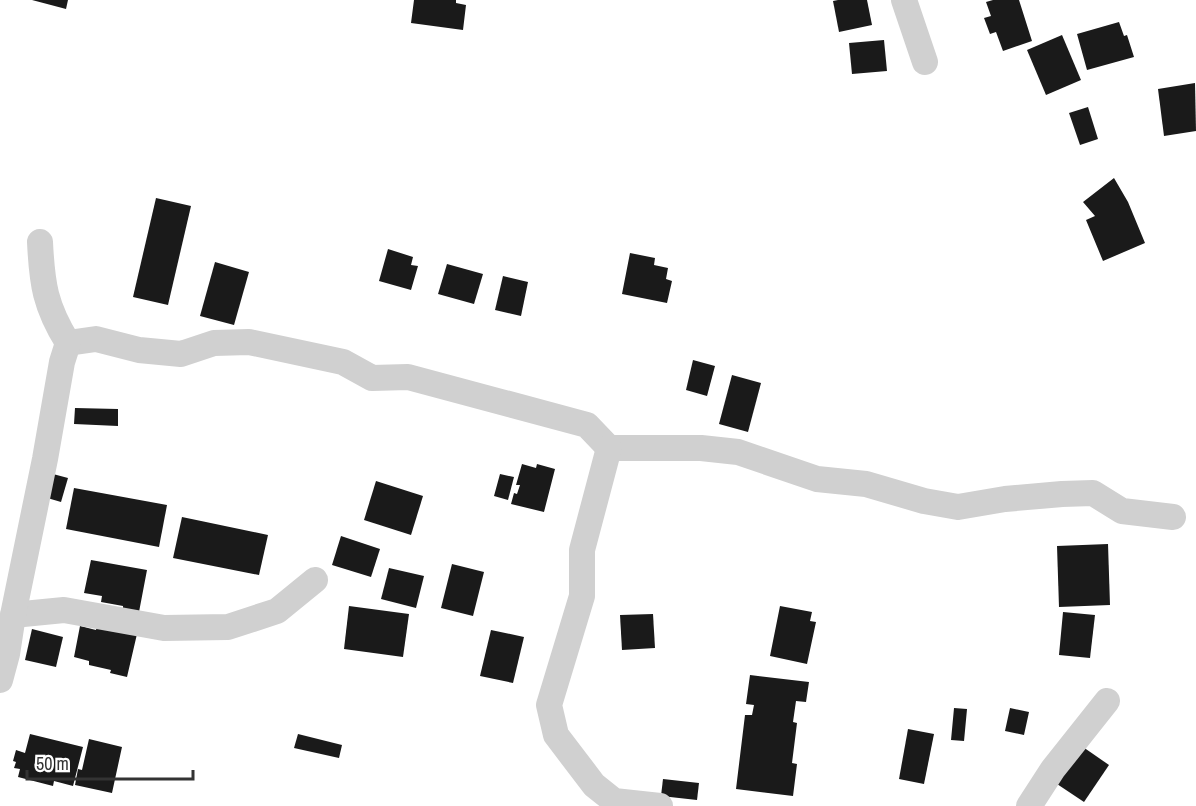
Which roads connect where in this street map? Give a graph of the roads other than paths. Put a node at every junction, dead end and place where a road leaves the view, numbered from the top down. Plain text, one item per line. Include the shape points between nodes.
1 (904, 0) edge
2 (925, 62) dead end
3 (40, 242) dead end
4 (68, 343) junction
5 (609, 448) junction
6 (1173, 517) dead end
7 (315, 580) dead end
8 (13, 615) junction
9 (0, 680) edge
10 (1107, 701) dead end
11 (613, 804) edge
12 (660, 806) edge
13 (1029, 806) edge

1 - 2 street
3 - 4 street via 42,281 53,320
4 - 5 street via 96,339 139,350 182,354 214,343 249,342 343,362 372,378 408,377 587,425
4 - 8 street
5 - 6 street via 738,452 817,479 866,484 958,507 1005,499 1093,493 1122,511
5 - 11 street via 582,550 582,597 549,705 556,735
7 - 8 street via 277,611 228,627 164,628 64,610
8 - 9 street
10 - 13 street
11 - 12 street

